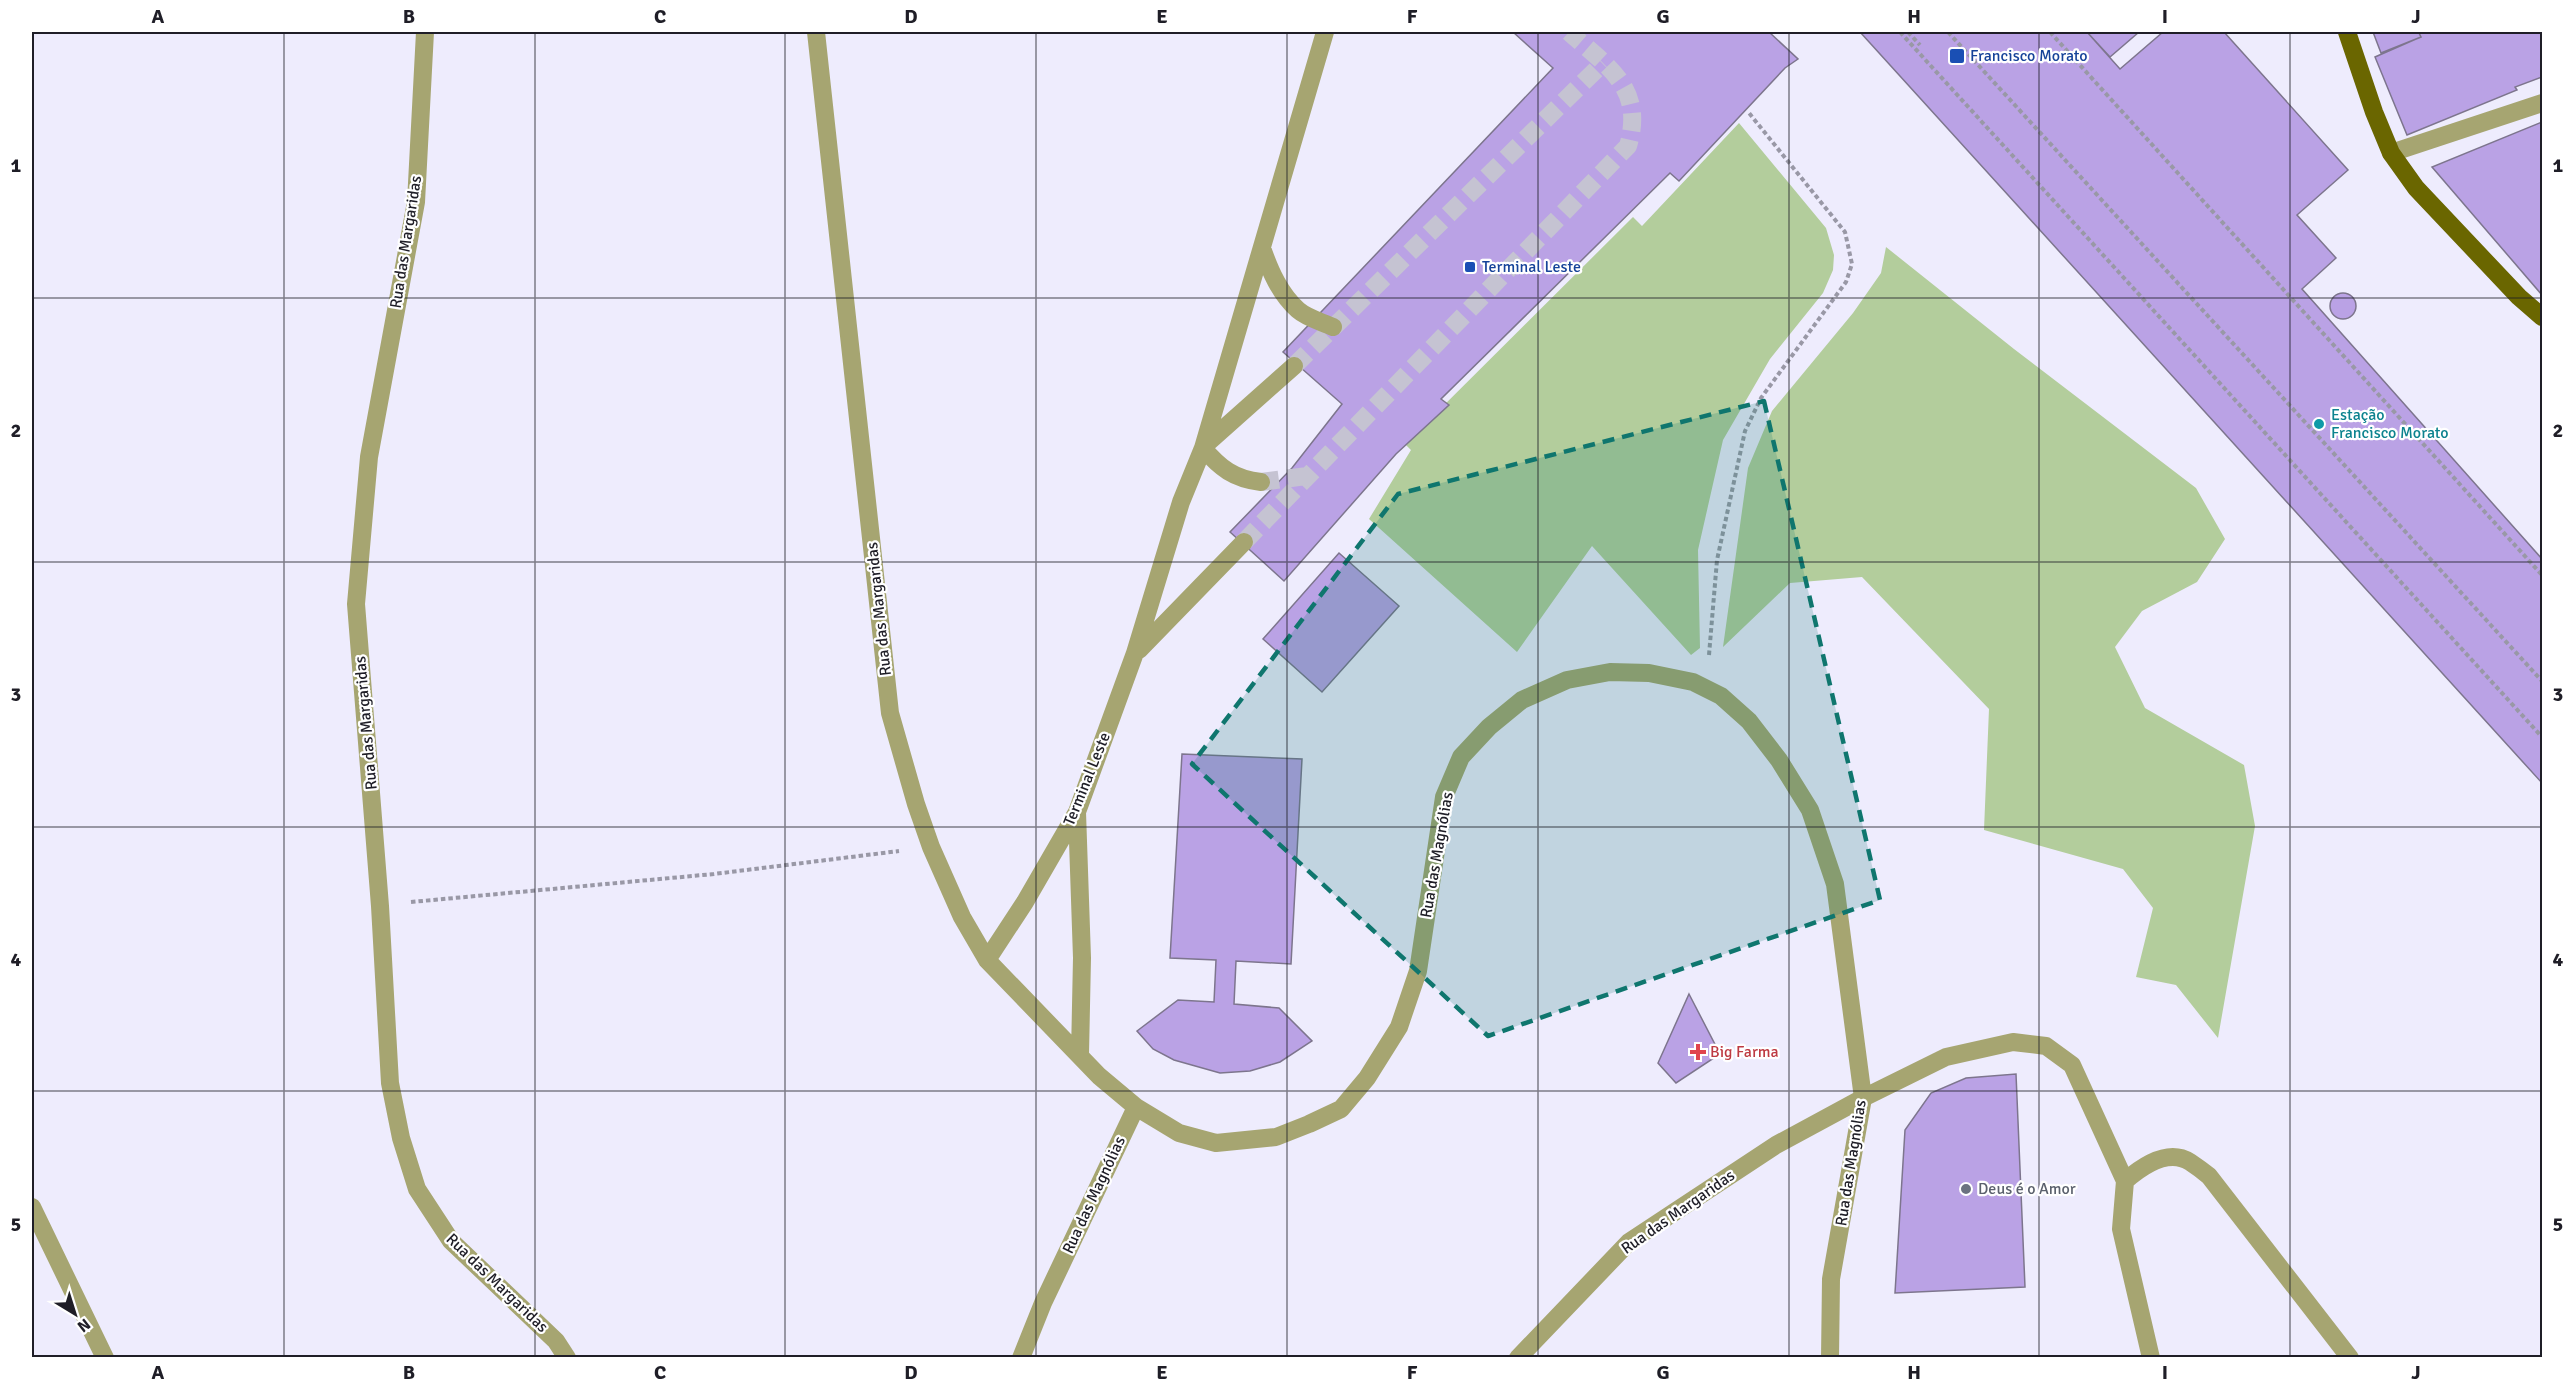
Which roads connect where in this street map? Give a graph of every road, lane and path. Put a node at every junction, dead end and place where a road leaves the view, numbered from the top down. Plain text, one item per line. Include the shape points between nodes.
1 (425, 32) edge
2 (816, 32) edge
3 (1325, 32) edge
4 (1900, 32) edge
5 (1908, 32) edge
6 (1948, 32) edge
7 (2050, 32) edge
8 (2347, 32) edge
9 (1920, 45) dead end
10 (2542, 103) edge
11 (1749, 112) dead end
12 (2391, 153) junction
13 (1262, 248) junction
14 (2542, 317) edge
15 (1333, 327) dead end
16 (1294, 366) tunnel mouth
17 (1203, 448) junction
18 (1261, 482) tunnel mouth
19 (1244, 542) tunnel mouth
20 (2542, 575) edge
21 (1135, 653) junction
22 (2542, 681) edge
23 (1706, 689) junction
24 (2542, 737) edge
25 (1077, 812) junction
26 (931, 846) junction
27 (380, 906) junction
28 (987, 960) junction
29 (1080, 1054) junction
30 (1863, 1098) junction
31 (1136, 1107) junction
32 (2125, 1181) junction
33 (32, 1207) edge
34 (105, 1358) edge
35 (567, 1358) edge
36 (1021, 1358) edge
37 (1518, 1358) edge
38 (1830, 1358) edge
39 (2151, 1358) edge
40 (2350, 1358) edge

1 - 27 street, Rua das Margaridas via 416,201 369,457 356,604
2 - 26 street, Rua das Margaridas via 890,713
3 - 13 street, Terminal Leste
4 - 24 path
5 - 9 path
6 - 22 path
7 - 20 path
8 - 12 main road
10 - 12 street
11 - 23 path via 1845,232 1852,264 1846,282 1761,398 1745,431 1717,560
12 - 14 main road via 2416,188
13 - 15 street via 1281,290 1299,311
13 - 17 street, Terminal Leste
16 - 17 street
17 - 18 street via 1226,472
17 - 21 street, Terminal Leste via 1181,502
19 - 21 street, Terminal Leste
21 - 25 street, Terminal Leste
23 - 30 street, Rua das Magnólias via 1721,696 1749,721 1810,810 1835,884
23 - 31 street, Rua das Magnólias via 1693,682 1649,673 1610,672 1567,680 1522,700 1461,757 1444,797 1415,982 1399,1027 1367,1078 1341,1109 1276,1137 1216,1143 1179,1133
25 - 28 street, Terminal Leste
25 - 29 street via 1082,958
26 - 27 path via 714,874
26 - 28 street, Rua das Margaridas via 962,917
27 - 35 street, Rua das Margaridas via 390,1083 400,1138 417,1189 451,1241 556,1341
28 - 29 street, Rua das Margaridas
29 - 31 street, Rua das Margaridas
30 - 32 street, Rua das Margaridas via 1946,1057 2013,1042 2046,1046 2072,1065
30 - 37 street, Rua das Margaridas via 1776,1145 1629,1242
30 - 38 street, Rua das Magnólias via 1831,1279
31 - 36 street, Rua das Magnólias
32 - 39 street via 2121,1229
32 - 40 street via 2144,1166 2165,1158 2187,1160 2209,1176
33 - 34 street

